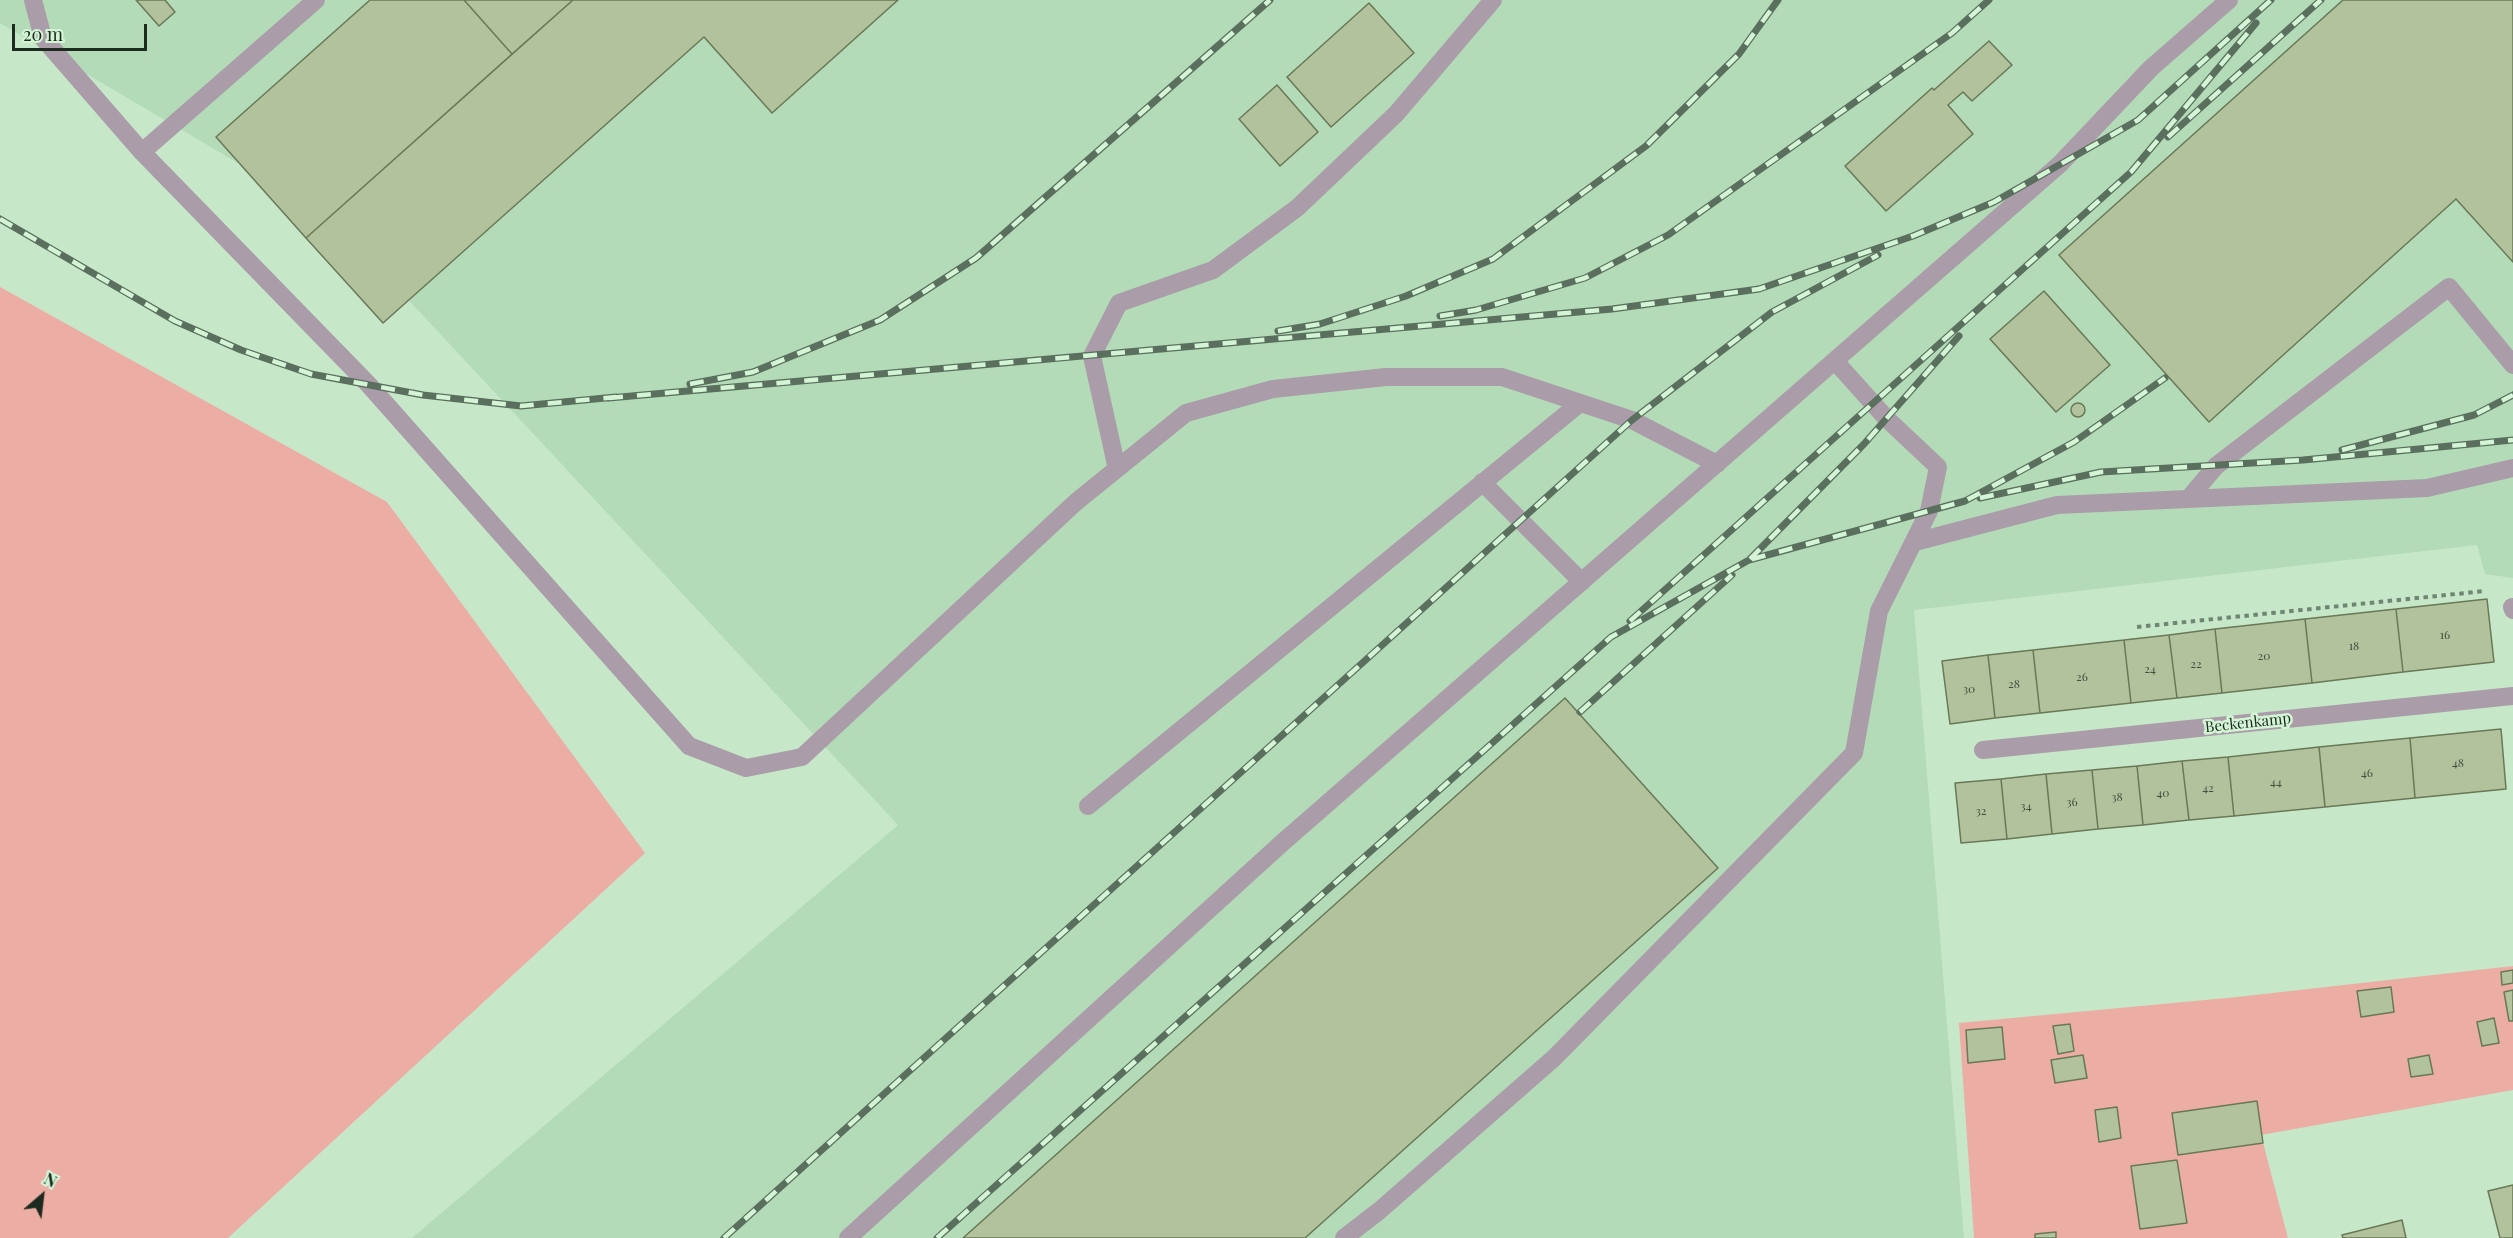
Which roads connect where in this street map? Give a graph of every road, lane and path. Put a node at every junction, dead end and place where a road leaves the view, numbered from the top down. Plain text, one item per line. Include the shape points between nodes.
1 (33, 0) edge
2 (316, 0) edge
3 (1492, 0) edge
4 (2229, 0) edge
5 (142, 152) junction
6 (1834, 361) junction
7 (2513, 365) edge
8 (1580, 403) junction
9 (1717, 464) junction
10 (2513, 468) edge
11 (1117, 469) junction
12 (1482, 482) junction
13 (2189, 498) junction
14 (1915, 542) junction
15 (1582, 582) junction
16 (2513, 608) edge
17 (2137, 627) dead end
18 (2513, 696) edge
19 (1983, 750) dead end
20 (1088, 806) dead end
21 (848, 1238) edge
22 (1344, 1238) edge

1 - 5 street via 43,38
2 - 5 street
3 - 11 street via 1396,114 1297,208 1213,270 1119,303 1092,356
4 - 6 street via 2151,68 2060,164
5 - 11 street via 369,385 689,746 746,768 802,757 1076,502
6 - 9 street
6 - 14 street via 1938,467 1929,511
7 - 13 street via 2449,287 2216,466
8 - 9 street via 1632,420
8 - 11 street via 1502,376 1386,377 1273,389 1186,412
8 - 12 street
9 - 15 street
10 - 13 street via 2427,488
12 - 15 street
12 - 20 street
13 - 14 street via 2057,505
14 - 22 street via 1879,611 1854,753 1554,1058
15 - 21 street via 1282,843
16 - 17 path via 2494,590
18 - 19 street, Beckenkamp

